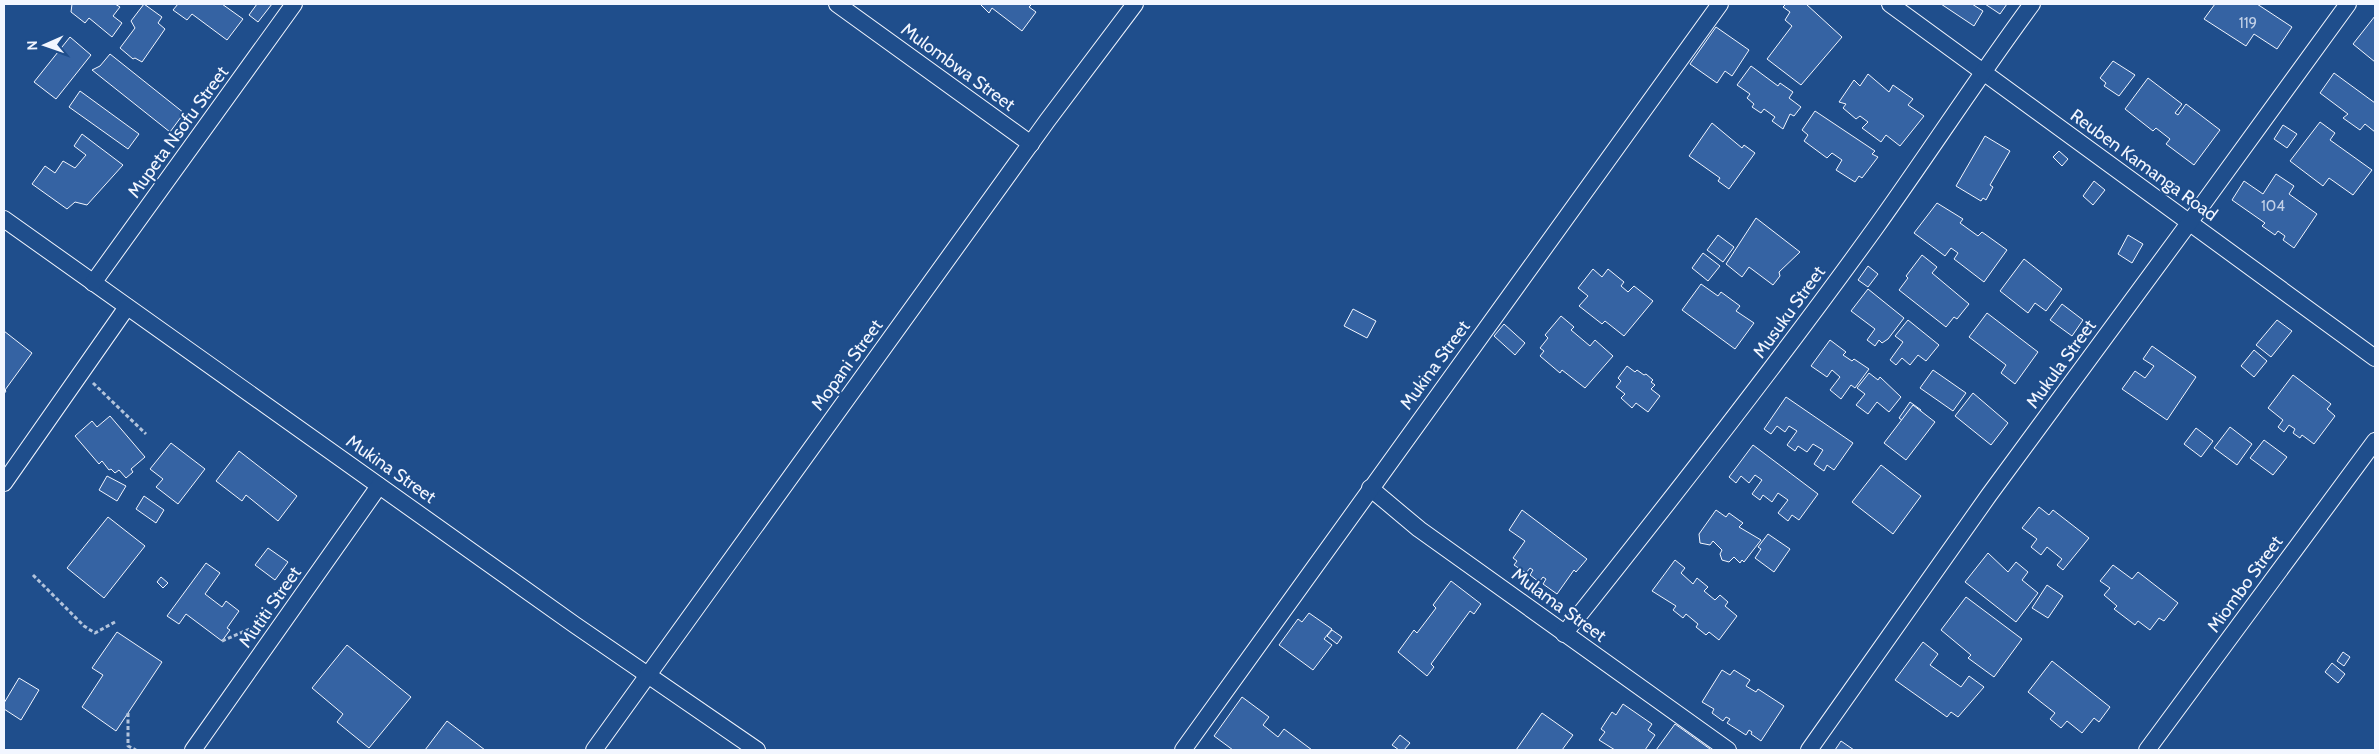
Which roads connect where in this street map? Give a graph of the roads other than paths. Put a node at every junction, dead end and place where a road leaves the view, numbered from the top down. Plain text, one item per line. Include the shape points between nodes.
1 (294, 4) edge
2 (837, 4) edge
3 (1135, 4) edge
4 (1720, 4) edge
5 (1890, 4) edge
6 (2032, 4) edge
7 (2348, 4) edge
8 (1982, 72) junction
9 (1031, 144) junction
10 (4, 219) edge
11 (2190, 223) junction
12 (94, 283) junction
13 (127, 307) junction
14 (2375, 358) edge
15 (2375, 441) edge
16 (4, 483) edge
17 (379, 486) junction
18 (1370, 488) junction
19 (1564, 634) junction
20 (648, 675) junction
21 (194, 750) edge
22 (594, 750) edge
23 (757, 750) edge
24 (1182, 750) edge
25 (1728, 750) edge
26 (1808, 750) edge
27 (2147, 750) edge

1 - 12 street, Mupeta Nsofu Street
2 - 9 street, Mulombwa Street
3 - 9 street, Mopani Street
4 - 18 street, Mukina Street
5 - 8 street, Reuben Kamanga Road
6 - 8 street, Musuku Street
7 - 11 street, Mukula Street
8 - 11 street, Reuben Kamanga Road
8 - 19 street, Musuku Street via 1877,226 1732,421
9 - 20 street, Mopani Street
10 - 12 street, Mukina Street
11 - 14 street, Reuben Kamanga Road
11 - 26 street, Mukula Street via 1989,495
12 - 13 street, Mukina Street
13 - 16 street
13 - 17 street, Mukina Street
15 - 27 street, Miombo Street
17 - 20 street, Mukina Street
17 - 21 street, Mutiti Street
18 - 19 street, Mulama Street via 1419,529
18 - 24 street, Mukina Street
19 - 25 street, Mulama Street
20 - 22 street, Mopani Street
20 - 23 street, Mukina Street

